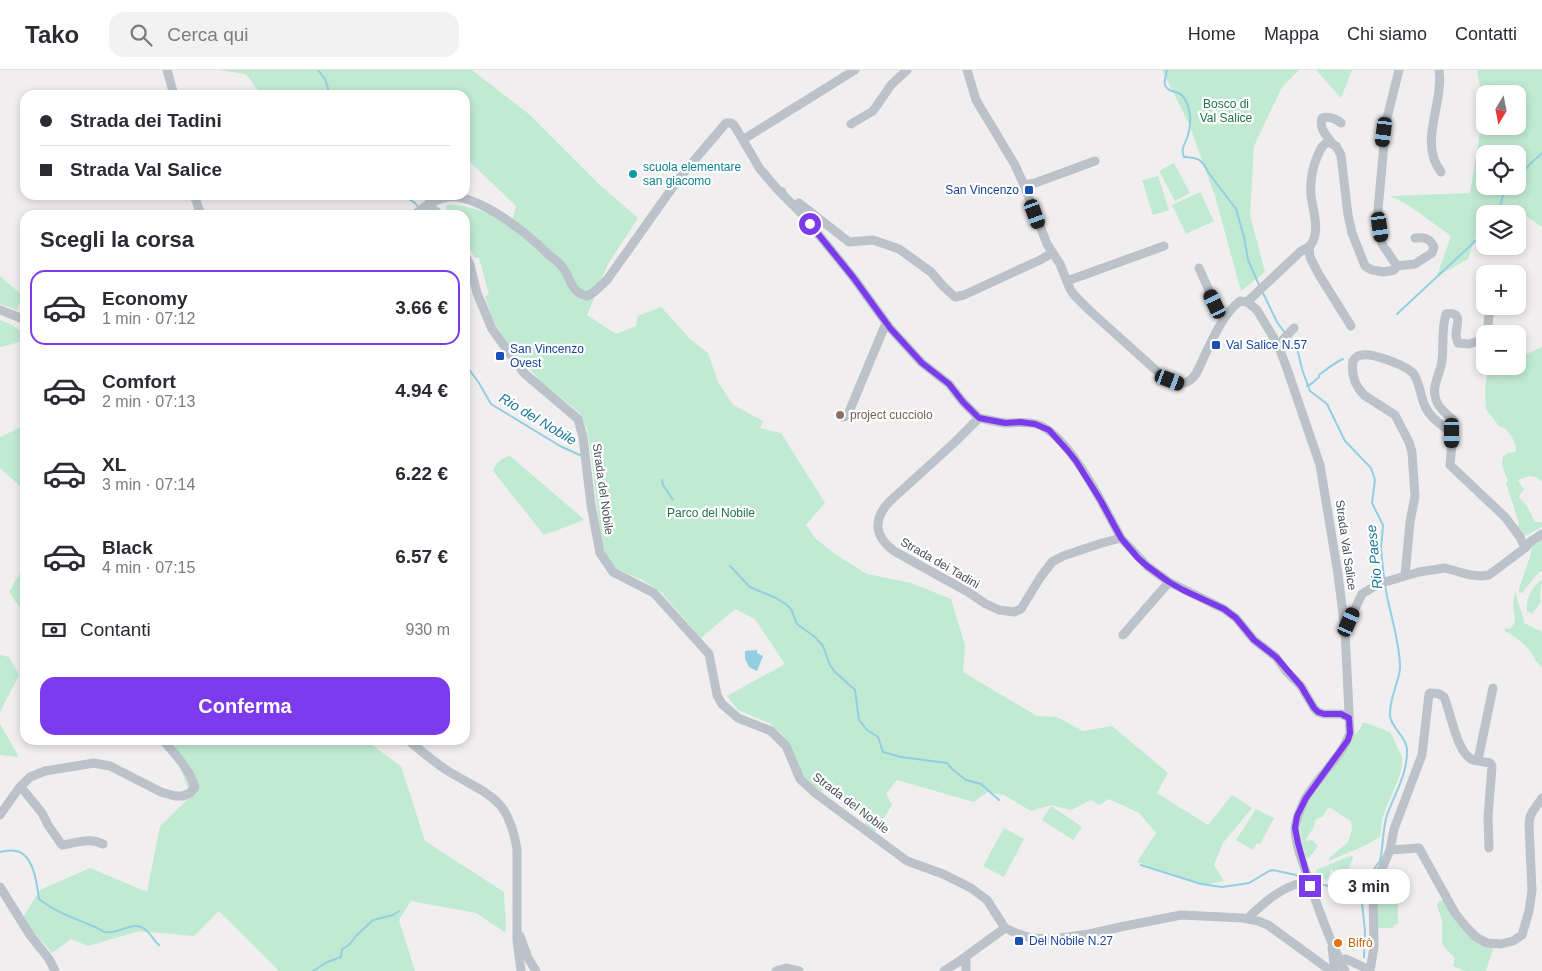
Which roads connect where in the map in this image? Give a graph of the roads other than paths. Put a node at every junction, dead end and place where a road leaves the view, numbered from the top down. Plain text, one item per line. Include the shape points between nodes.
1 (167, 70) edge
2 (855, 70) edge
3 (907, 70) edge
4 (967, 70) edge
5 (1399, 70) edge
6 (1439, 70) edge
7 (173, 90) edge
8 (1340, 123) dead end
9 (850, 124) dead end
10 (744, 139) junction
11 (1332, 143) junction
12 (1094, 161) dead end
13 (1441, 172) dead end
14 (1024, 185) junction
15 (778, 190) junction
16 (442, 200) edge
17 (465, 200) edge
18 (421, 210) edge
19 (1415, 238) dead end
20 (1164, 246) dead end
21 (1309, 246) junction
22 (1052, 253) junction
23 (470, 265) edge
24 (1397, 266) junction
25 (1199, 268) dead end
26 (1067, 281) junction
27 (1247, 302) junction
28 (0, 310) edge
29 (1225, 317) junction
30 (20, 318) edge
31 (886, 323) junction
32 (1351, 326) dead end
33 (1290, 333) dead end
34 (1476, 342) edge
35 (1278, 345) junction
36 (842, 417) dead end
37 (979, 418) junction
38 (1452, 433) junction
39 (1542, 534) edge
40 (1121, 538) junction
41 (1525, 548) junction
42 (1405, 576) junction
43 (1169, 582) junction
44 (1346, 630) junction
45 (1123, 635) dead end
46 (1493, 688) dead end
47 (1349, 718) junction
48 (168, 745) edge
49 (414, 745) edge
50 (1473, 760) junction
51 (20, 787) junction
52 (1542, 798) edge
53 (0, 815) edge
54 (103, 844) dead end
55 (1488, 848) dead end
56 (1390, 850) junction
57 (1308, 880) junction
58 (0, 888) edge
59 (1270, 899) junction
60 (1247, 919) junction
61 (1268, 924) junction
62 (517, 926) junction
63 (1005, 928) junction
64 (1330, 937) junction
65 (966, 957) junction
66 (1340, 960) junction
67 (55, 971) edge
68 (521, 971) edge
69 (536, 971) edge
70 (776, 971) edge
71 (799, 971) edge
72 (944, 971) edge
73 (966, 971) edge
74 (1331, 971) edge
75 (1335, 971) edge
76 (1345, 971) edge
77 (1370, 971) edge

1 - 7 street
2 - 10 street
3 - 9 street via 891,85 873,111
4 - 14 street via 976,100
5 - 24 street via 1386,122 1378,210 1382,244
6 - 13 street via 1441,81 1431,140 1436,165
8 - 11 street via 1322,118 1322,129
10 - 15 street via 760,169
10 - 17 street via 731,123 720,129 680,178 607,280 586,296 575,291 563,268 544,249 504,218
11 - 21 street via 1321,148 1315,160 1311,195 1316,226
11 - 24 street via 1341,155 1350,224 1365,266 1384,272
12 - 14 street
14 - 22 street
15 - 22 street via 793,198 846,241 873,240 899,248 931,272 955,296 964,295
15 - 31 street via 802,214
16 - 18 street
19 - 24 street via 1429,239 1434,247 1432,253 1415,264
20 - 26 street
21 - 27 street
21 - 32 street via 1310,257 1318,273
22 - 26 street
23 - 63 street, Strada del Nobile via 492,329 524,373 578,419 600,553 613,572 654,593 709,654 717,695 722,704 738,718 779,738 786,746 800,779 815,793 907,861 971,888 987,900
25 - 29 street via 1215,304
26 - 29 street via 1074,295 1118,337 1159,373 1180,384 1190,382 1196,374
27 - 29 street via 1240,301
27 - 35 street, Strada Val Salice via 1256,310
28 - 30 street
31 - 36 street via 849,412
31 - 37 street
33 - 35 street
34 - 38 street via 1458,343 1458,319 1454,314 1446,314 1441,364 1434,388 1437,404 1454,421
35 - 44 street, Strada Val Salice via 1320,465
37 - 40 street via 1035,424 1049,430 1076,461
37 - 40 street, Strada dei Tadini via 882,510 878,527 886,545 986,604 1014,612 1021,609 1052,562
38 - 41 street via 1450,465 1505,517
38 - 42 street via 1428,412 1417,381 1406,368 1363,354 1353,361 1353,374 1360,391 1395,415 1412,452 1415,496
39 - 41 street
40 - 43 street via 1147,566
41 - 42 street via 1485,576 1445,568
42 - 44 street via 1378,584 1362,594
43 - 45 street
43 - 47 street via 1236,618 1254,640 1276,657 1318,712
44 - 47 street, Strada Val Salice
46 - 50 street via 1479,755
47 - 57 street, Strada Val Salice via 1348,740 1306,798 1297,816 1295,828
48 - 51 street via 185,766 195,787 183,796 161,792 110,766 94,763 46,771 30,777
49 - 62 street via 438,764 492,797 508,816 517,849
50 - 55 street via 1492,766
50 - 56 street via 1460,747 1444,697 1440,693 1430,693 1422,755 1394,829
51 - 53 street
51 - 54 street via 42,813 62,845 90,840
52 - 56 street via 1529,824 1532,883 1529,911 1522,935 1513,941 1491,944 1476,937 1455,913 1420,849
56 - 77 street via 1378,873 1373,894 1374,947
57 - 59 street
57 - 64 street, Strada Val Salice
58 - 67 street
59 - 60 street
59 - 61 street via 1264,912
60 - 61 street
60 - 63 street via 1181,915 1053,940 1030,938
61 - 74 street
62 - 68 street
62 - 69 street
63 - 65 street
64 - 66 street, Strada Val Salice
64 - 75 street, Strada Val Salice
65 - 72 street
65 - 73 street
66 - 76 street, Strada Val Salice
66 - 77 street via 1346,959
70 - 71 street via 786,968

